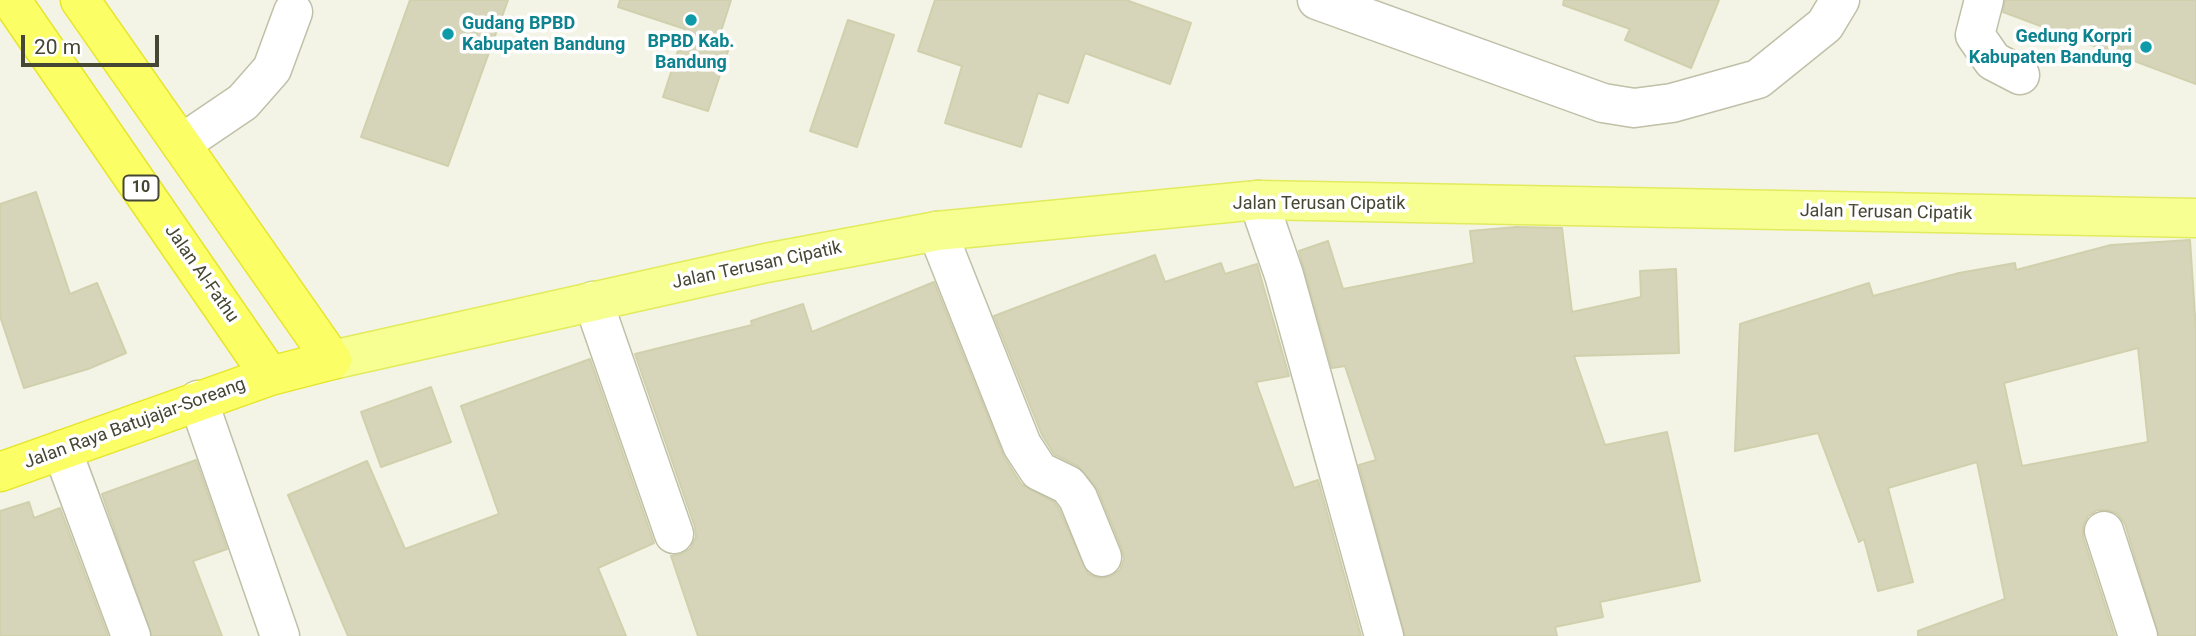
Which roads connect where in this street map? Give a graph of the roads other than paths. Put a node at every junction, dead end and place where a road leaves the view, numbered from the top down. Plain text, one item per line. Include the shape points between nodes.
1 (11, 0) edge
2 (80, 0) edge
3 (1317, 0) edge
4 (1840, 0) edge
5 (1984, 0) edge
6 (293, 12) dead end
7 (2020, 75) dead end
8 (181, 144) junction
9 (1258, 200) junction
10 (2196, 218) edge
11 (937, 231) junction
12 (593, 301) junction
13 (331, 360) junction
14 (270, 376) junction
15 (198, 400) junction
16 (62, 450) junction
17 (0, 472) edge
18 (2104, 531) dead end
19 (674, 534) dead end
20 (1102, 558) dead end
21 (131, 636) edge
22 (280, 636) edge
23 (1384, 636) edge
24 (2138, 636) edge

1 - 14 highway, Jalan Al-Fathu / 10
2 - 8 highway
3 - 4 street via 1603,103 1634,108 1672,103 1758,79 1825,25
5 - 7 street via 1975,35 1993,61
6 - 8 street via 272,69 243,102
8 - 13 highway
9 - 10 main road, Jalan Terusan Cipatik
9 - 11 main road, Jalan Terusan Cipatik
9 - 23 street via 1284,275
11 - 12 main road, Jalan Terusan Cipatik via 766,262
11 - 20 street via 1022,445 1039,471 1068,485 1078,498
12 - 13 main road, Jalan Terusan Cipatik
12 - 19 street
13 - 14 highway, Jalan Raya Batujajar-Soreang
14 - 15 highway, Jalan Raya Batujajar-Soreang
15 - 16 highway, Jalan Raya Batujajar-Soreang
15 - 22 street
16 - 17 highway, Jalan Raya Batujajar-Soreang
16 - 21 street
18 - 24 street

